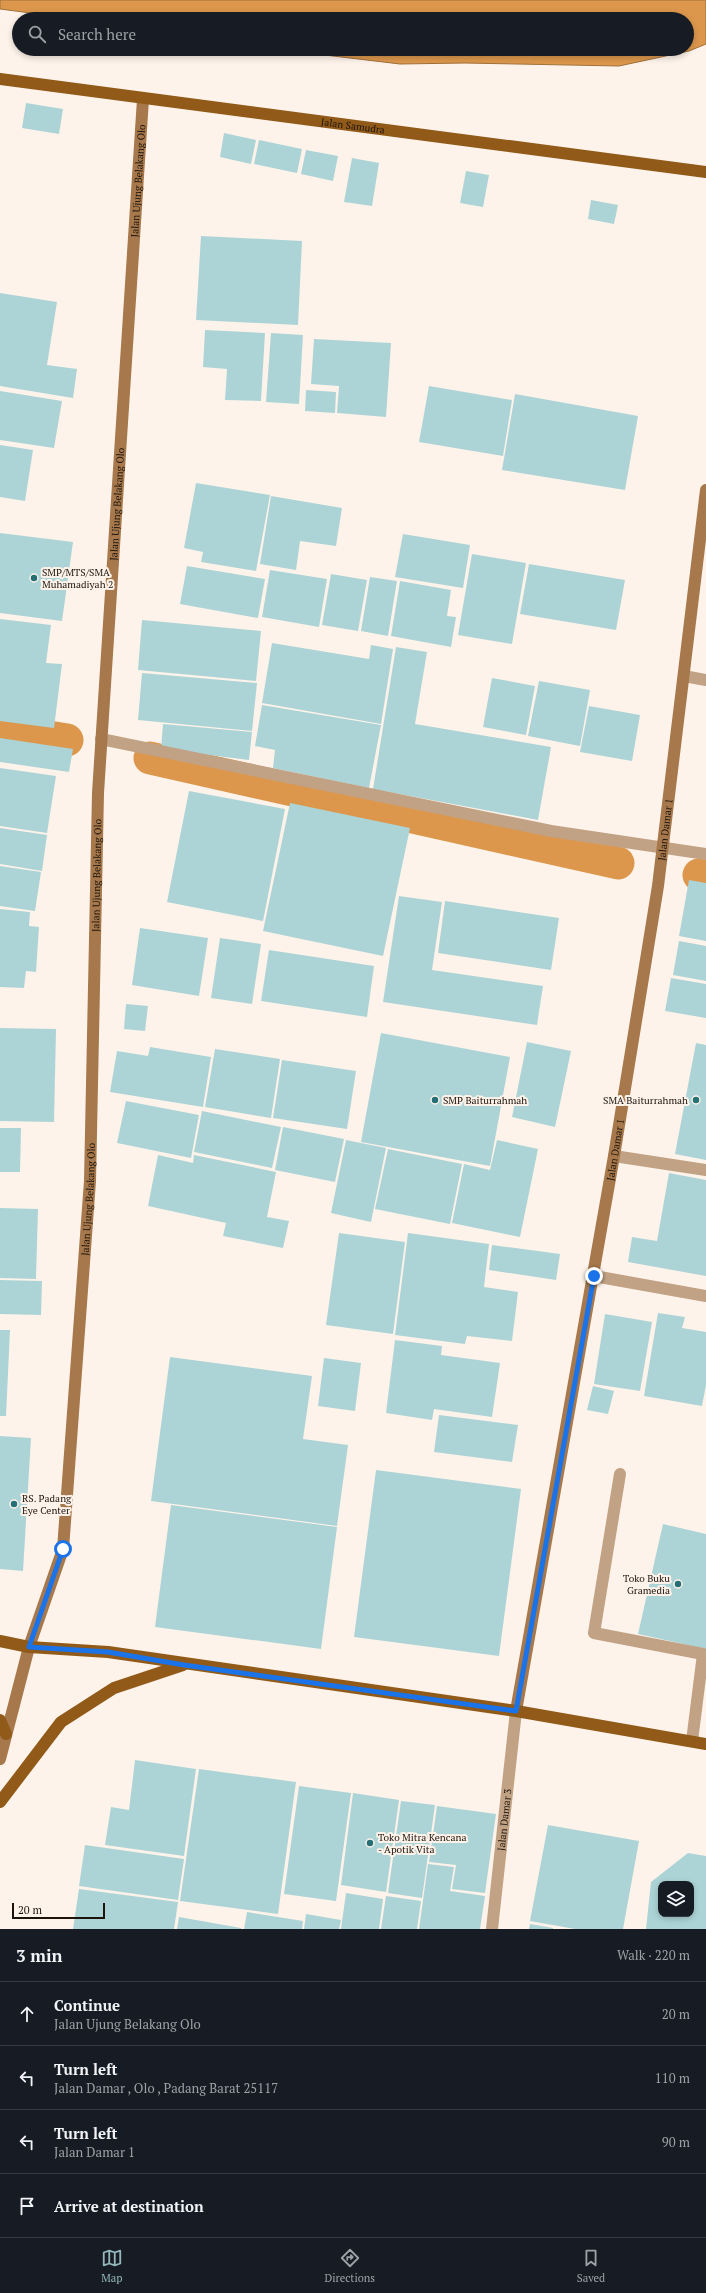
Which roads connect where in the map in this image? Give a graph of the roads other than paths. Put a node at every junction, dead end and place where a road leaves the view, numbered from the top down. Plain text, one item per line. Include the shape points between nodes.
1 (0, 79) edge
2 (143, 98) junction
3 (706, 172) edge
4 (706, 490) edge
5 (684, 676) junction
6 (706, 680) edge
7 (101, 741) junction
8 (663, 850) junction
9 (706, 854) edge
10 (614, 1156) junction
11 (706, 1170) edge
12 (594, 1276) junction
13 (706, 1296) edge
14 (620, 1474) dead end
15 (0, 1641) edge
16 (29, 1647) junction
17 (184, 1665) junction
18 (516, 1711) junction
19 (0, 1720) edge
20 (6, 1734) junction
21 (692, 1741) junction
22 (706, 1744) edge
23 (0, 1759) edge
24 (0, 1802) edge
25 (492, 1929) edge

1 - 2 main road, Jalan Samudra
2 - 3 main road, Jalan Samudra
2 - 7 street, Jalan Ujung Belakang Olo
4 - 5 street, Jalan Damar 1
5 - 6 street
5 - 8 street, Jalan Damar 1
7 - 8 street via 551,831
7 - 16 street, Jalan Ujung Belakang Olo via 90,1181 63,1549
8 - 9 street
8 - 10 street, Jalan Damar 1
10 - 11 street
10 - 12 street, Jalan Damar 1
12 - 13 street
12 - 18 street, Jalan Damar 1
14 - 21 street via 594,1633 703,1654
15 - 16 main road
16 - 17 main road via 108,1652
16 - 20 street, Jalan Ujung Belakang Olo
17 - 18 main road
17 - 24 main road via 114,1688 61,1722
18 - 21 main road
18 - 25 street, Jalan Damar 3
19 - 20 main road
20 - 23 street, Jalan Ujung Belakang Olo
21 - 22 main road

